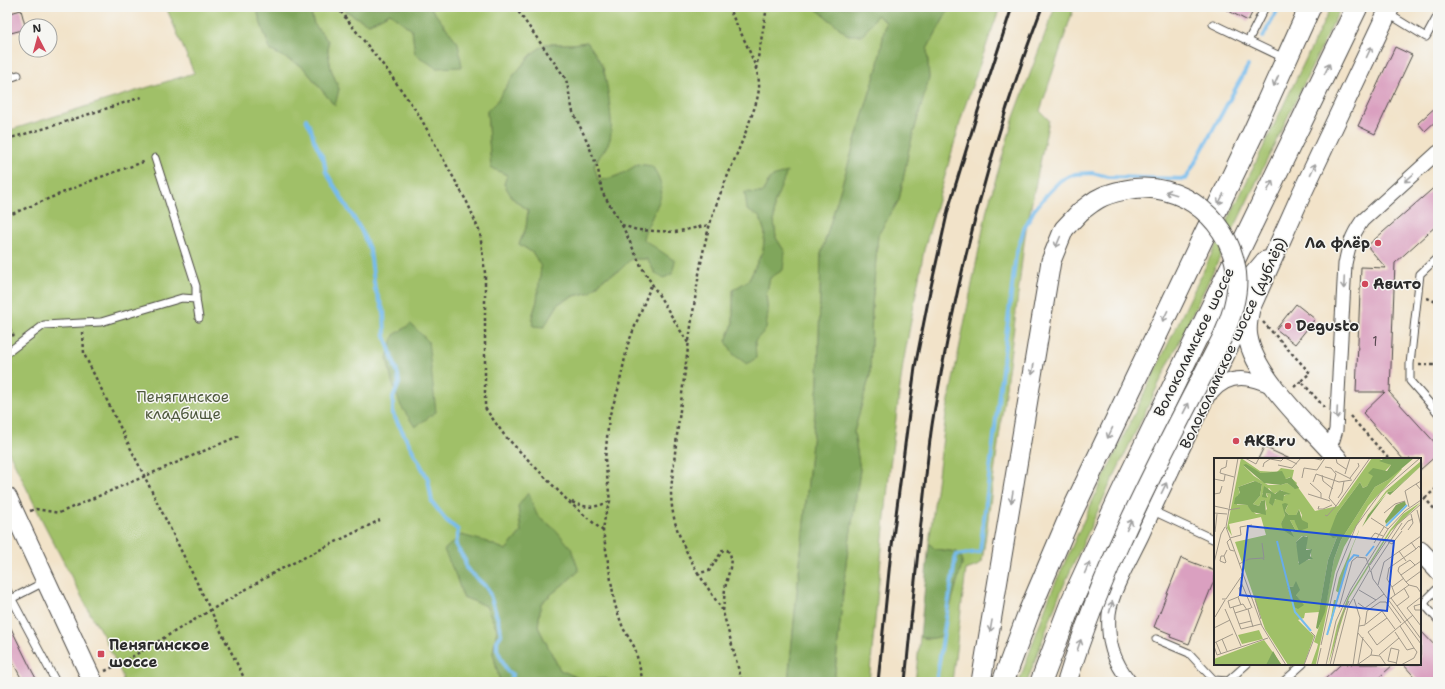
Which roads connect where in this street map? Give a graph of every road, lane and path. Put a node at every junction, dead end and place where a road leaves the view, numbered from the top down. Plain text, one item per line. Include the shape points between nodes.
1 (515, 7) edge
2 (728, 7) edge
3 (767, 7) edge
4 (1265, 7) edge
5 (1310, 7) edge
6 (1357, 7) edge
7 (338, 8) edge
8 (1389, 10) edge
9 (1438, 15) edge
10 (1213, 24) dead end
11 (1248, 41) junction
12 (1286, 59) junction
13 (756, 69) junction
14 (18, 75) dead end
15 (7, 79) edge
16 (142, 97) dead end
17 (7, 139) edge
18 (1438, 152) edge
19 (155, 158) joint
20 (7, 216) edge
21 (622, 225) junction
22 (710, 225) junction
23 (1280, 243) junction
24 (1438, 257) edge
25 (652, 282) junction
26 (196, 299) junction
27 (1256, 316) junction
28 (199, 318) dead end
29 (7, 323) edge
30 (83, 323) junction
31 (689, 343) junction
32 (18, 345) junction
33 (1192, 347) junction
34 (7, 353) edge
35 (1410, 364) junction
36 (1438, 365) edge
37 (1302, 381) junction
38 (1283, 390) junction
39 (1208, 397) junction
40 (1325, 408) dead end
41 (1438, 413) edge
42 (1350, 415) dead end
43 (241, 435) dead end
44 (1333, 454) edge
45 (1388, 458) edge
46 (144, 476) junction
47 (1438, 486) edge
48 (1421, 494) edge
49 (7, 498) edge
50 (1425, 498) junction
51 (610, 501) junction
52 (570, 502) junction
53 (1153, 511) junction
54 (1438, 513) edge
55 (24, 514) dead end
56 (380, 520) dead end
57 (603, 531) junction
58 (1214, 540) edge
59 (1421, 552) edge
60 (1438, 570) edge
61 (698, 573) junction
62 (46, 581) junction
63 (1438, 588) edge
64 (7, 590) edge
65 (9, 600) edge
66 (1422, 605) edge
67 (210, 610) junction
68 (723, 612) junction
69 (1438, 620) edge
70 (1156, 640) dead end
71 (1245, 665) edge
72 (1302, 665) edge
73 (99, 677) edge
74 (56, 682) edge
75 (246, 682) edge
76 (643, 682) edge
77 (742, 682) edge
78 (981, 682) edge
79 (1003, 682) edge
80 (1041, 682) edge
81 (1067, 682) edge
82 (1130, 682) edge
83 (1283, 682) edge

1 - 21 path via 566,79 573,112 598,168 602,192
2 - 13 path
3 - 13 path
4 - 11 lane
5 - 12 main road
33 -> 6 main road, Волоколамское шоссе
7 - 52 path via 419,115 468,204 480,233 485,273 485,408 505,436
8 - 9 lane via 1426,37
23 -> 8 main road, Волоколамское шоссе (дублёр)
10 - 11 lane
11 - 12 lane
12 -> 79 main road via 1070,516 1029,612
13 - 22 path via 759,79 756,104 720,193
14 - 15 lane
16 - 17 path
18 -> 44 street via 1362,221 1352,234 1345,264
19 - 20 path via 98,178
19 - 26 lane via 196,286
21 - 22 path via 637,230 675,232
21 - 25 path via 641,266
22 - 31 path
23 - 27 main road, Волоколамское шоссе (дублёр)
23 - 33 main road
24 - 35 lane via 1420,274
25 - 31 path
25 - 51 path via 628,344 609,417 604,459
26 - 28 lane
26 - 30 lane via 182,298 101,322
27 - 37 path via 1310,373
27 - 38 main road via 1247,325 1251,350 1261,369
27 - 39 street, Волоколамское шоссе (дублёр)
29 - 32 path
30 - 32 lane via 44,326
30 - 46 path via 84,354
31 - 61 path via 671,506 675,525
32 - 34 lane
80 -> 33 main road, Волоколамское шоссе via 1071,603 1120,494
35 - 36 path
35 - 41 lane via 1410,380
37 - 38 path
37 - 40 path
38 - 39 street via 1259,381 1236,379 1218,386
38 - 44 main road
53 -> 39 street, Волоколамское шоссе (дублёр)
42 - 45 path
43 - 46 path
46 - 55 path via 59,513 36,509
46 - 67 path
47 - 50 path
48 - 50 path
49 - 62 main road
50 - 54 path
51 - 52 path via 600,506 584,507
51 - 57 path
52 - 57 path
53 - 58 lane
82 -> 53 street, Волоколамское шоссе (дублёр) via 1112,654 1109,613 1115,594
56 - 67 path via 277,571
57 - 76 path via 615,605 623,628 635,648
59 - 60 main road
61 - 68 path
61 - 68 path via 709,571 723,550 730,553
62 - 65 lane
62 - 73 main road
63 - 66 lane
64 - 65 lane
65 - 74 lane
66 - 69 lane
67 - 73 path
67 - 75 path
68 - 77 path
70 - 71 lane via 1189,652 1214,680 1228,681
72 - 83 lane
81 -> 78 main road, bridge via 1107,571 1229,322 1236,296 1237,280 1232,254 1221,230 1204,210 1182,196 1157,189 1130,189 1099,198 1081,211 1064,229 1051,261

